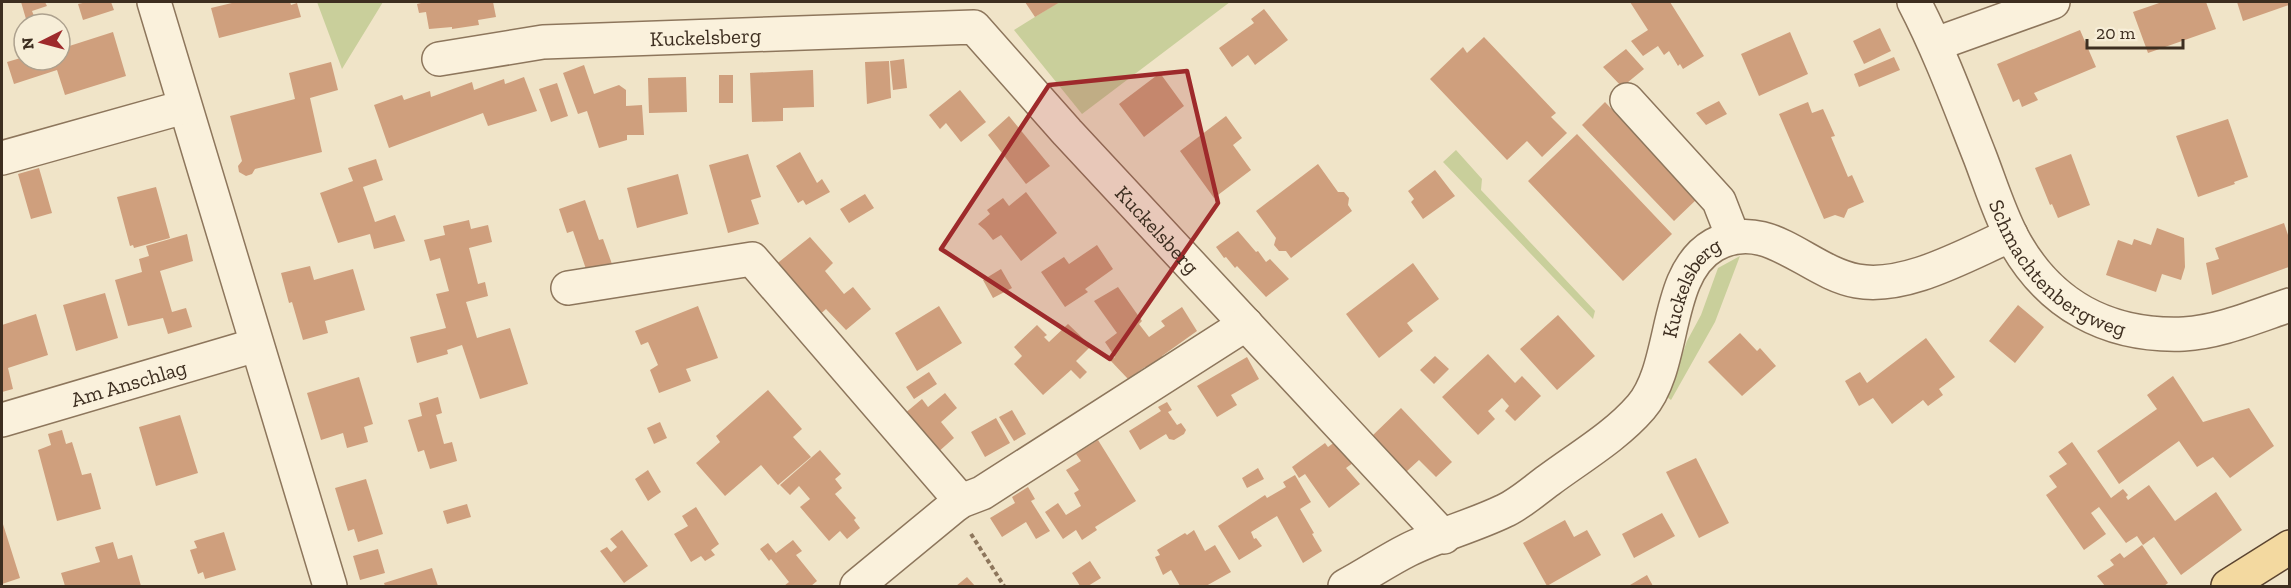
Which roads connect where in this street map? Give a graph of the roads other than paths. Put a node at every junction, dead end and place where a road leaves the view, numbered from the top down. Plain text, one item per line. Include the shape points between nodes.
1 (154, 2) edge
2 (1914, 2) edge
3 (2053, 2) edge
4 (968, 14) edge
5 (1936, 45) junction
6 (439, 59) dead end
7 (1627, 100) dead end
8 (184, 107) junction
9 (2, 159) edge
10 (2011, 235) junction
11 (1733, 237) junction
12 (568, 288) dead end
13 (2289, 305) edge
14 (1246, 324) junction
15 (256, 345) junction
16 (2, 420) edge
17 (957, 504) junction
18 (1444, 537) junction
19 (2289, 547) edge
20 (330, 586) edge
21 (857, 586) edge
22 (1345, 586) edge
23 (2228, 586) edge

1 - 8 street
2 - 5 street, Schmachtenbergweg
3 - 5 street
4 - 6 street, Kuckelsberg via 543,42
4 - 14 street, Kuckelsberg via 1075,141
5 - 10 street, Schmachtenbergweg
7 - 11 street via 1719,201
8 - 9 street
8 - 15 street
10 - 11 street, Kuckelsberg via 1919,274 1886,282 1857,281 1831,273 1781,244 1758,237
10 - 13 street, Schmachtenbergweg via 2037,275 2056,294 2078,311 2103,322 2186,334 2216,329
11 - 18 street, Kuckelsberg via 1713,245 1694,263 1682,287 1657,378 1642,406 1610,435 1507,510
12 - 17 street via 752,259
14 - 17 street via 982,493
14 - 18 street, Kuckelsberg
15 - 16 street, Am Anschlag
15 - 20 street
17 - 21 street
18 - 22 street, Kuckelsberg via 1409,550
19 - 23 main road

